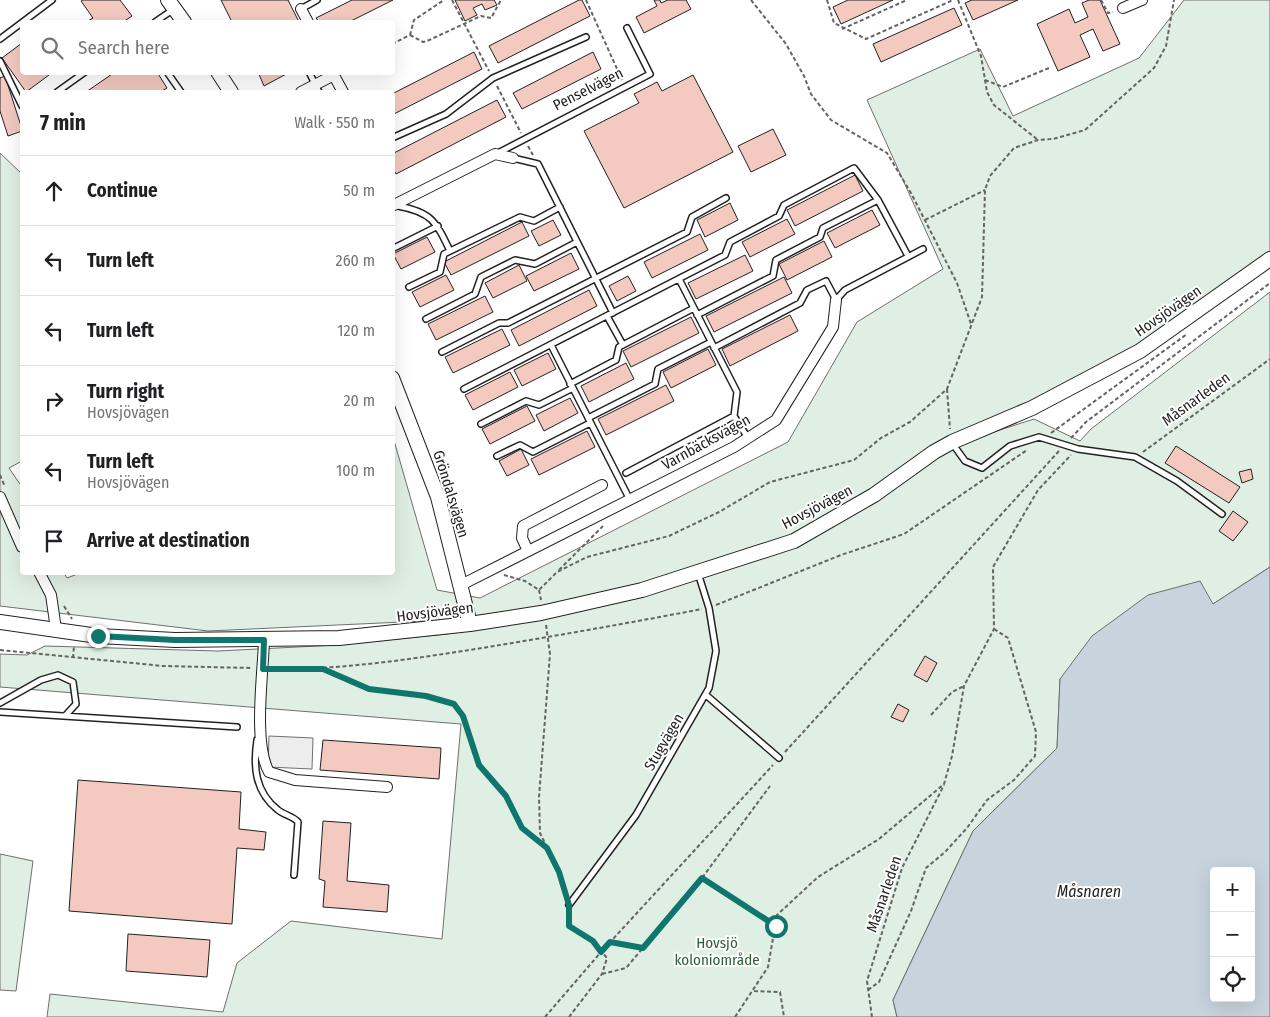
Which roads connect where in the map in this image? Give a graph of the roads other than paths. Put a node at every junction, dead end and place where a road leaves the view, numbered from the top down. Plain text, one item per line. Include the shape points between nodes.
1 (52, 0) edge
2 (318, 0) edge
3 (1142, 0) edge
4 (171, 4) edge
5 (1122, 8) dead end
6 (301, 9) joint
7 (25, 20) edge
8 (157, 20) edge
9 (183, 20) edge
10 (307, 20) edge
11 (20, 24) edge
12 (627, 28) dead end
13 (586, 37) dead end
14 (0, 39) edge
15 (0, 61) edge
16 (81, 75) edge
17 (169, 75) edge
18 (220, 75) edge
19 (310, 75) edge
20 (332, 75) edge
21 (334, 75) edge
22 (317, 89) edge
23 (60, 90) edge
24 (180, 90) edge
25 (230, 90) edge
26 (342, 90) edge
27 (20, 102) edge
28 (395, 137) edge
29 (495, 154) junction
30 (513, 158) joint
31 (726, 198) dead end
32 (878, 200) junction
33 (395, 205) edge
34 (395, 206) edge
35 (560, 207) junction
36 (438, 226) junction
37 (577, 242) junction
38 (395, 248) edge
39 (923, 249) dead end
40 (450, 251) junction
41 (908, 256) junction
42 (1270, 259) edge
43 (595, 279) junction
44 (679, 279) junction
45 (409, 288) dead end
46 (836, 300) junction
47 (694, 308) junction
48 (610, 315) junction
49 (697, 315) junction
50 (426, 319) dead end
51 (711, 342) junction
52 (551, 345) junction
53 (623, 345) junction
54 (714, 348) junction
55 (442, 352) dead end
56 (395, 386) edge
57 (572, 386) junction
58 (464, 389) dead end
59 (734, 416) junction
60 (589, 421) junction
61 (481, 424) dead end
62 (748, 438) junction
63 (952, 442) junction
64 (497, 456) dead end
65 (626, 472) dead end
66 (602, 485) dead end
67 (0, 497) edge
68 (630, 500) junction
69 (1222, 514) dead end
70 (20, 542) edge
71 (528, 551) junction
72 (697, 570) junction
73 (41, 575) edge
74 (461, 585) junction
75 (0, 622) edge
76 (470, 624) junction
77 (56, 629) junction
78 (264, 640) junction
79 (706, 695) junction
80 (0, 703) edge
81 (0, 712) edge
82 (65, 716) junction
83 (261, 722) junction
84 (237, 727) dead end
85 (779, 758) road end
86 (386, 787) dead end
87 (294, 876) dead end
88 (569, 905) road end

1 - 7 lane
2 - 6 lane
3 - 5 street
4 - 8 lane
4 - 9 street
6 - 10 street
11 - 14 lane
12 - 29 lane, Penselvägen via 650,74
13 - 28 lane via 493,78 446,114
15 - 27 lane
16 - 23 lane
17 - 24 lane
18 - 25 street
19 - 22 lane
20 - 22 street
21 - 26 street
29 - 30 street
29 - 33 street, Penselvägen
30 - 35 lane via 538,164
31 - 43 lane via 692,217 687,232
32 - 41 lane
32 - 44 lane via 854,168 784,205 779,216 730,242 725,255
32 - 49 lane via 823,228 820,237 776,260 773,276
34 - 36 lane via 419,209
35 - 37 lane
35 - 40 lane via 534,221 520,217
36 - 38 lane
36 - 40 lane
37 - 43 lane
37 - 50 lane via 535,264 515,260 482,277 475,294
39 - 41 lane
40 - 45 lane via 444,254 440,272
41 - 46 lane via 845,290
42 - 63 street, Hovsjövägen via 1140,351 1032,408
43 - 48 lane
43 - 55 lane
44 - 47 lane
44 - 48 lane
46 - 54 lane via 826,281 807,290 800,304
46 - 62 street, Varnbäcksvägen via 833,327 776,420
47 - 49 lane
47 - 53 lane
48 - 52 lane
48 - 53 lane
49 - 51 lane
51 - 54 lane
51 - 60 lane via 658,369 655,384
52 - 57 lane
52 - 58 lane
53 - 57 lane via 619,347 616,360
54 - 59 lane via 737,392
56 - 74 street, Gröndalsvägen via 438,497
57 - 60 lane
57 - 61 lane via 538,405 526,401
59 - 62 lane
59 - 65 lane
60 - 64 lane via 533,452 520,445
60 - 68 lane
62 - 68 street, Varnbäcksvägen
63 - 69 lane via 965,461 982,468 1010,446 1040,437 1064,446 1135,458 1177,481
63 - 72 street, Hovsjövägen via 874,495 794,541
66 - 71 street via 522,526 522,538
67 - 70 street
68 - 71 street, Varnbäcksvägen
71 - 74 street, Varnbäcksvägen
72 - 76 street, Hovsjövägen via 642,590 541,613
72 - 79 lane, Stugvägen via 709,608 716,651
73 - 77 street via 51,595
74 - 76 street, Gröndalsvägen
75 - 77 street, Hovsjövägen
76 - 78 street, Hovsjövägen via 339,638
77 - 78 street, Hovsjövägen via 175,640
78 - 83 street
79 - 85 lane
79 - 88 lane, Stugvägen via 636,815
80 - 82 lane via 41,680 58,675 73,682 76,693 76,704
81 - 82 lane
82 - 84 lane
83 - 86 street via 263,753 269,772 295,780
83 - 87 lane via 256,758 257,780 266,799 298,822

